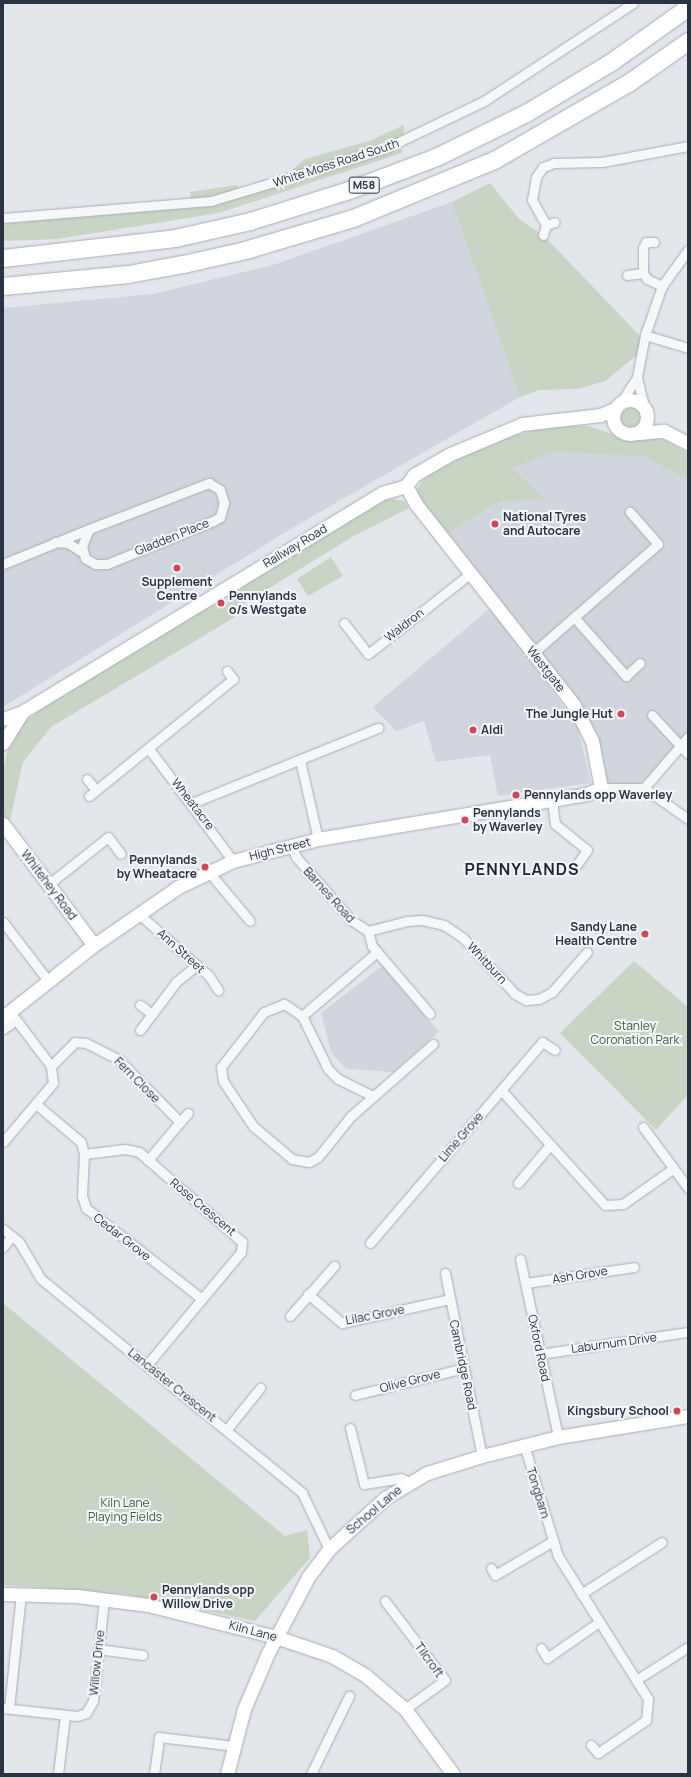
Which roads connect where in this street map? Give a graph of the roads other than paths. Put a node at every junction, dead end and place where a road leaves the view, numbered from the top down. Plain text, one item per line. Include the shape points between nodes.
1 (633, 3) edge
2 (688, 7) edge
3 (688, 41) edge
4 (688, 146) edge
5 (3, 218) edge
6 (555, 222) dead end
7 (546, 225) junction
8 (543, 235) dead end
9 (647, 240) dead end
10 (688, 250) edge
11 (3, 258) edge
12 (643, 273) junction
13 (627, 275) dead end
14 (3, 286) edge
15 (662, 286) junction
16 (645, 335) junction
17 (688, 348) edge
18 (637, 377) junction
19 (618, 406) junction
20 (646, 409) junction
21 (580, 417) junction
22 (617, 429) junction
23 (639, 433) junction
24 (672, 434) junction
25 (688, 443) edge
26 (406, 486) junction
27 (630, 512) dead end
28 (89, 529) junction
29 (54, 543) junction
30 (82, 552) junction
31 (3, 564) edge
32 (471, 573) junction
33 (574, 617) junction
34 (344, 623) dead end
35 (533, 653) junction
36 (640, 663) dead end
37 (227, 672) dead end
38 (22, 712) junction
39 (652, 715) dead end
40 (3, 719) edge
41 (378, 728) dead end
42 (688, 737) edge
43 (3, 743) edge
44 (679, 748) junction
45 (149, 749) junction
46 (688, 754) edge
47 (300, 760) junction
48 (87, 779) dead end
49 (601, 788) junction
50 (644, 788) junction
51 (552, 800) junction
52 (192, 804) junction
53 (688, 819) edge
54 (5, 827) edge
55 (318, 839) junction
56 (292, 845) junction
57 (121, 854) dead end
58 (233, 861) junction
59 (576, 866) dead end
60 (208, 871) junction
61 (49, 884) junction
62 (140, 915) junction
63 (250, 921) dead end
64 (3, 922) edge
65 (368, 931) junction
66 (94, 945) junction
67 (377, 952) junction
68 (587, 952) dead end
69 (197, 965) junction
70 (49, 982) junction
71 (218, 990) dead end
72 (140, 1005) dead end
73 (152, 1014) junction
74 (430, 1014) dead end
75 (10, 1016) edge
76 (302, 1016) junction
77 (3, 1029) edge
78 (140, 1030) dead end
79 (434, 1044) dead end
80 (555, 1050) dead end
81 (51, 1066) junction
82 (501, 1090) junction
83 (373, 1096) junction
84 (37, 1105) junction
85 (188, 1113) dead end
86 (180, 1122) junction
87 (643, 1127) dead end
88 (3, 1142) edge
89 (550, 1145) junction
90 (84, 1154) junction
91 (148, 1160) junction
92 (674, 1168) junction
93 (518, 1182) dead end
94 (688, 1188) edge
95 (3, 1229) edge
96 (12, 1236) junction
97 (370, 1243) dead end
98 (3, 1247) edge
99 (520, 1259) dead end
100 (334, 1266) dead end
101 (634, 1267) dead end
102 (445, 1273) dead end
103 (526, 1283) junction
104 (308, 1294) junction
105 (202, 1299) junction
106 (450, 1299) junction
107 (290, 1316) dead end
108 (688, 1332) edge
109 (540, 1354) junction
110 (146, 1366) junction
111 (464, 1368) junction
112 (260, 1388) dead end
113 (355, 1394) dead end
114 (688, 1416) edge
115 (350, 1428) dead end
116 (227, 1429) junction
117 (558, 1437) junction
118 (524, 1445) junction
119 (482, 1456) junction
120 (410, 1482) junction
121 (553, 1541) junction
122 (662, 1542) dead end
123 (329, 1549) junction
124 (491, 1568) dead end
125 (3, 1594) edge
126 (21, 1594) junction
127 (582, 1594) junction
128 (104, 1599) junction
129 (385, 1601) dead end
130 (599, 1622) junction
131 (276, 1636) junction
132 (688, 1647) edge
133 (541, 1648) dead end
134 (98, 1649) junction
135 (143, 1655) dead end
136 (636, 1680) junction
137 (349, 1696) dead end
138 (6, 1708) edge
139 (405, 1710) junction
140 (65, 1715) junction
141 (591, 1745) dead end
142 (235, 1746) junction
143 (58, 1774) edge
144 (154, 1774) edge
145 (227, 1774) edge
146 (311, 1774) edge
147 (453, 1774) edge

1 - 5 street, White Moss Road South via 484,101 386,148 211,201
2 - 11 highway, M58 via 611,62 526,113 436,157 349,190 250,221 175,238
3 - 14 highway, M58 via 628,83 494,160 353,218 245,250 183,264 128,274
4 - 7 street via 602,162 554,163 543,167 536,177 532,200
6 - 7 street
7 - 8 street
9 - 12 street
10 - 15 street
12 - 13 street
12 - 15 street via 647,280
15 - 16 street
16 - 17 street
16 - 18 street
18 - 19 street
18 - 20 street
19 - 20 street via 635,400
19 - 21 street
19 - 22 street via 613,420
20 - 23 street via 646,426
20 - 24 street
21 - 22 street
21 - 26 street via 541,420 485,437 431,464 414,475
22 - 23 street via 627,434
23 - 24 street via 658,430
24 - 25 street
26 - 32 street, Westgate
26 - 38 street, Railway Road via 382,493
27 - 33 street via 658,544
28 - 29 street, Gladden Place
28 - 30 street via 83,540
28 - 30 street, Gladden Place via 202,484 215,485 223,496 223,511 213,521 106,564 90,562
29 - 30 street, Gladden Place via 68,543
29 - 31 street, Gladden Place
32 - 34 street, Waldron via 368,654
32 - 35 street, Westgate
33 - 35 street
33 - 36 street via 626,676
35 - 49 street, Westgate via 587,728
37 - 45 street via 233,679
38 - 40 street, Railway Road
38 - 43 street, Railway Road
39 - 44 street
41 - 47 street
42 - 44 street
44 - 46 street
44 - 50 street
45 - 48 street via 92,793
45 - 52 street, Wheatacre
47 - 52 street
47 - 55 street
49 - 50 street
49 - 51 street, High Street
50 - 53 street
51 - 55 street, High Street
51 - 59 street via 555,824 587,850
52 - 58 street, Wheatacre
54 - 61 street, Whitehey Road
55 - 56 street, High Street
56 - 58 street, High Street
56 - 65 street, Barnes Road via 296,857 351,920
57 - 61 street via 108,837
58 - 60 street, High Street
60 - 62 street, High Street
60 - 63 street
61 - 66 street, Whitehey Road
62 - 66 street, High Street
62 - 69 street, Ann Street
64 - 70 street
65 - 67 street
65 - 68 street, Whitburn via 407,921 422,920 444,925 463,938 515,994 526,1000 539,999 552,992
66 - 70 street, High Street
67 - 74 street
67 - 76 street
69 - 71 street, Ann Street
69 - 73 street via 176,982
70 - 75 street, High Street
72 - 73 street
73 - 78 street
75 - 77 street
75 - 81 street
76 - 83 street via 328,1069 338,1079
76 - 83 street via 284,1004 273,1006 224,1058 222,1082 252,1126 292,1159 309,1162 318,1157
79 - 83 street
80 - 82 street, Lime Grove via 542,1042
81 - 84 street via 53,1083
81 - 86 street, Fern Close via 75,1042 104,1050 118,1059
82 - 89 street
82 - 97 street, Lime Grove
84 - 88 street
84 - 90 street via 81,1142
85 - 86 street
86 - 91 street
87 - 92 street
89 - 92 street via 597,1199 609,1206 627,1202
89 - 93 street
90 - 91 street, Rose Crescent via 132,1148
90 - 105 street, Cedar Grove via 82,1196 86,1208
91 - 105 street, Rose Crescent via 242,1242 241,1252
92 - 94 street
95 - 96 street, Lancaster Crescent
96 - 98 street
96 - 110 street, Lancaster Crescent via 24,1248 38,1276
99 - 103 street, Oxford Road
100 - 104 street
101 - 103 street, Ash Grove
102 - 106 street, Cambridge Road
103 - 109 street, Oxford Road
104 - 106 street, Lilac Grove via 342,1323
104 - 107 street
105 - 110 street, Rose Crescent
106 - 111 street, Cambridge Road
108 - 109 street, Laburnum Drive
109 - 117 street, Oxford Road
110 - 116 street, Lancaster Crescent
111 - 113 street, Olive Grove
111 - 119 street, Cambridge Road
112 - 116 street
114 - 117 street, School Lane
115 - 120 street via 364,1484 401,1478
116 - 123 street, Lancaster Crescent via 302,1494 313,1509 322,1542
117 - 118 street, School Lane
118 - 119 street, School Lane
118 - 121 street, Tongbarn
119 - 120 street, School Lane
120 - 123 street, School Lane via 385,1498
121 - 124 street via 495,1574
121 - 127 street, Tongbarn via 558,1556
122 - 127 street
123 - 131 street, School Lane via 308,1577
125 - 126 street, Kiln Lane
126 - 128 street, Kiln Lane
126 - 138 street
127 - 130 street, Tongbarn
128 - 131 street, Kiln Lane via 172,1609
128 - 134 street, Willow Drive
129 - 139 street, Tilcroft via 445,1680
130 - 133 street via 546,1658
130 - 136 street, Tongbarn
131 - 139 street, Kiln Lane via 348,1664
131 - 142 street, School Lane via 244,1709
132 - 136 street
134 - 135 street
134 - 140 street, Willow Drive via 92,1705 82,1715
136 - 141 street, Tongbarn via 648,1699 646,1720 598,1753
137 - 146 street
138 - 140 street, Willow Drive
139 - 147 street, Kiln Lane
140 - 143 street
142 - 144 street via 159,1737
142 - 145 street, School Lane

